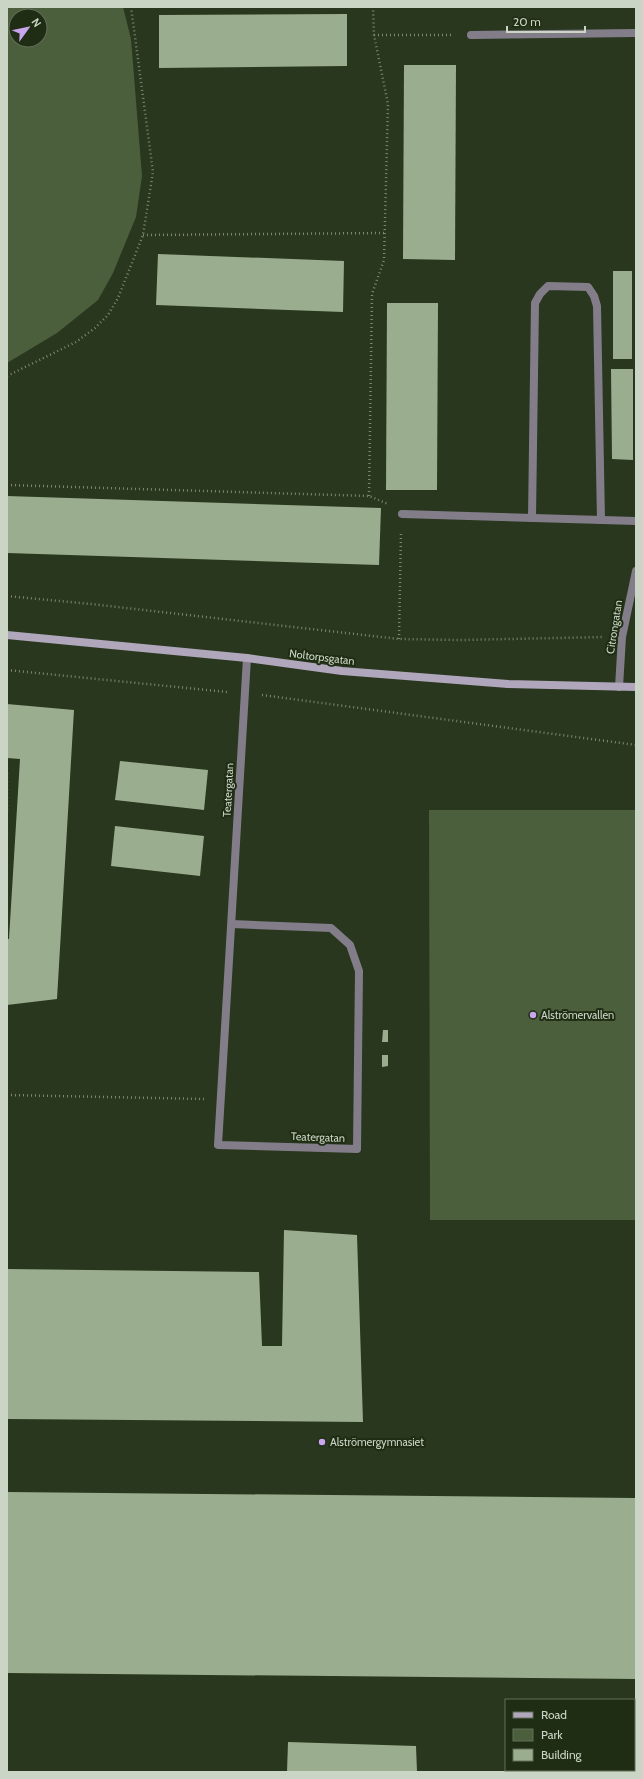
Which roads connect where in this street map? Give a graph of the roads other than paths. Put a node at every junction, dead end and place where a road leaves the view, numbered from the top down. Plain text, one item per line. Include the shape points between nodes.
1 (636, 33) edge
2 (472, 35) road end
3 (402, 514) road end
4 (532, 518) junction
5 (600, 520) junction
6 (636, 521) edge
7 (636, 571) edge
8 (7, 635) edge
9 (247, 658) junction
10 (619, 687) junction
11 (636, 687) edge
12 (232, 924) junction

1 - 2 street
3 - 4 street
4 - 5 street
4 - 5 street via 535,303 548,286 588,287 597,306
5 - 6 street
7 - 10 street, Citrongatan via 622,637
8 - 9 street, Noltorpsgatan
9 - 10 street, Noltorpsgatan via 342,671 508,684
9 - 12 street, Teatergatan
10 - 11 street, Noltorpsgatan
12 - 12 street, Teatergatan via 218,1145 357,1149 359,971 350,945 331,928

